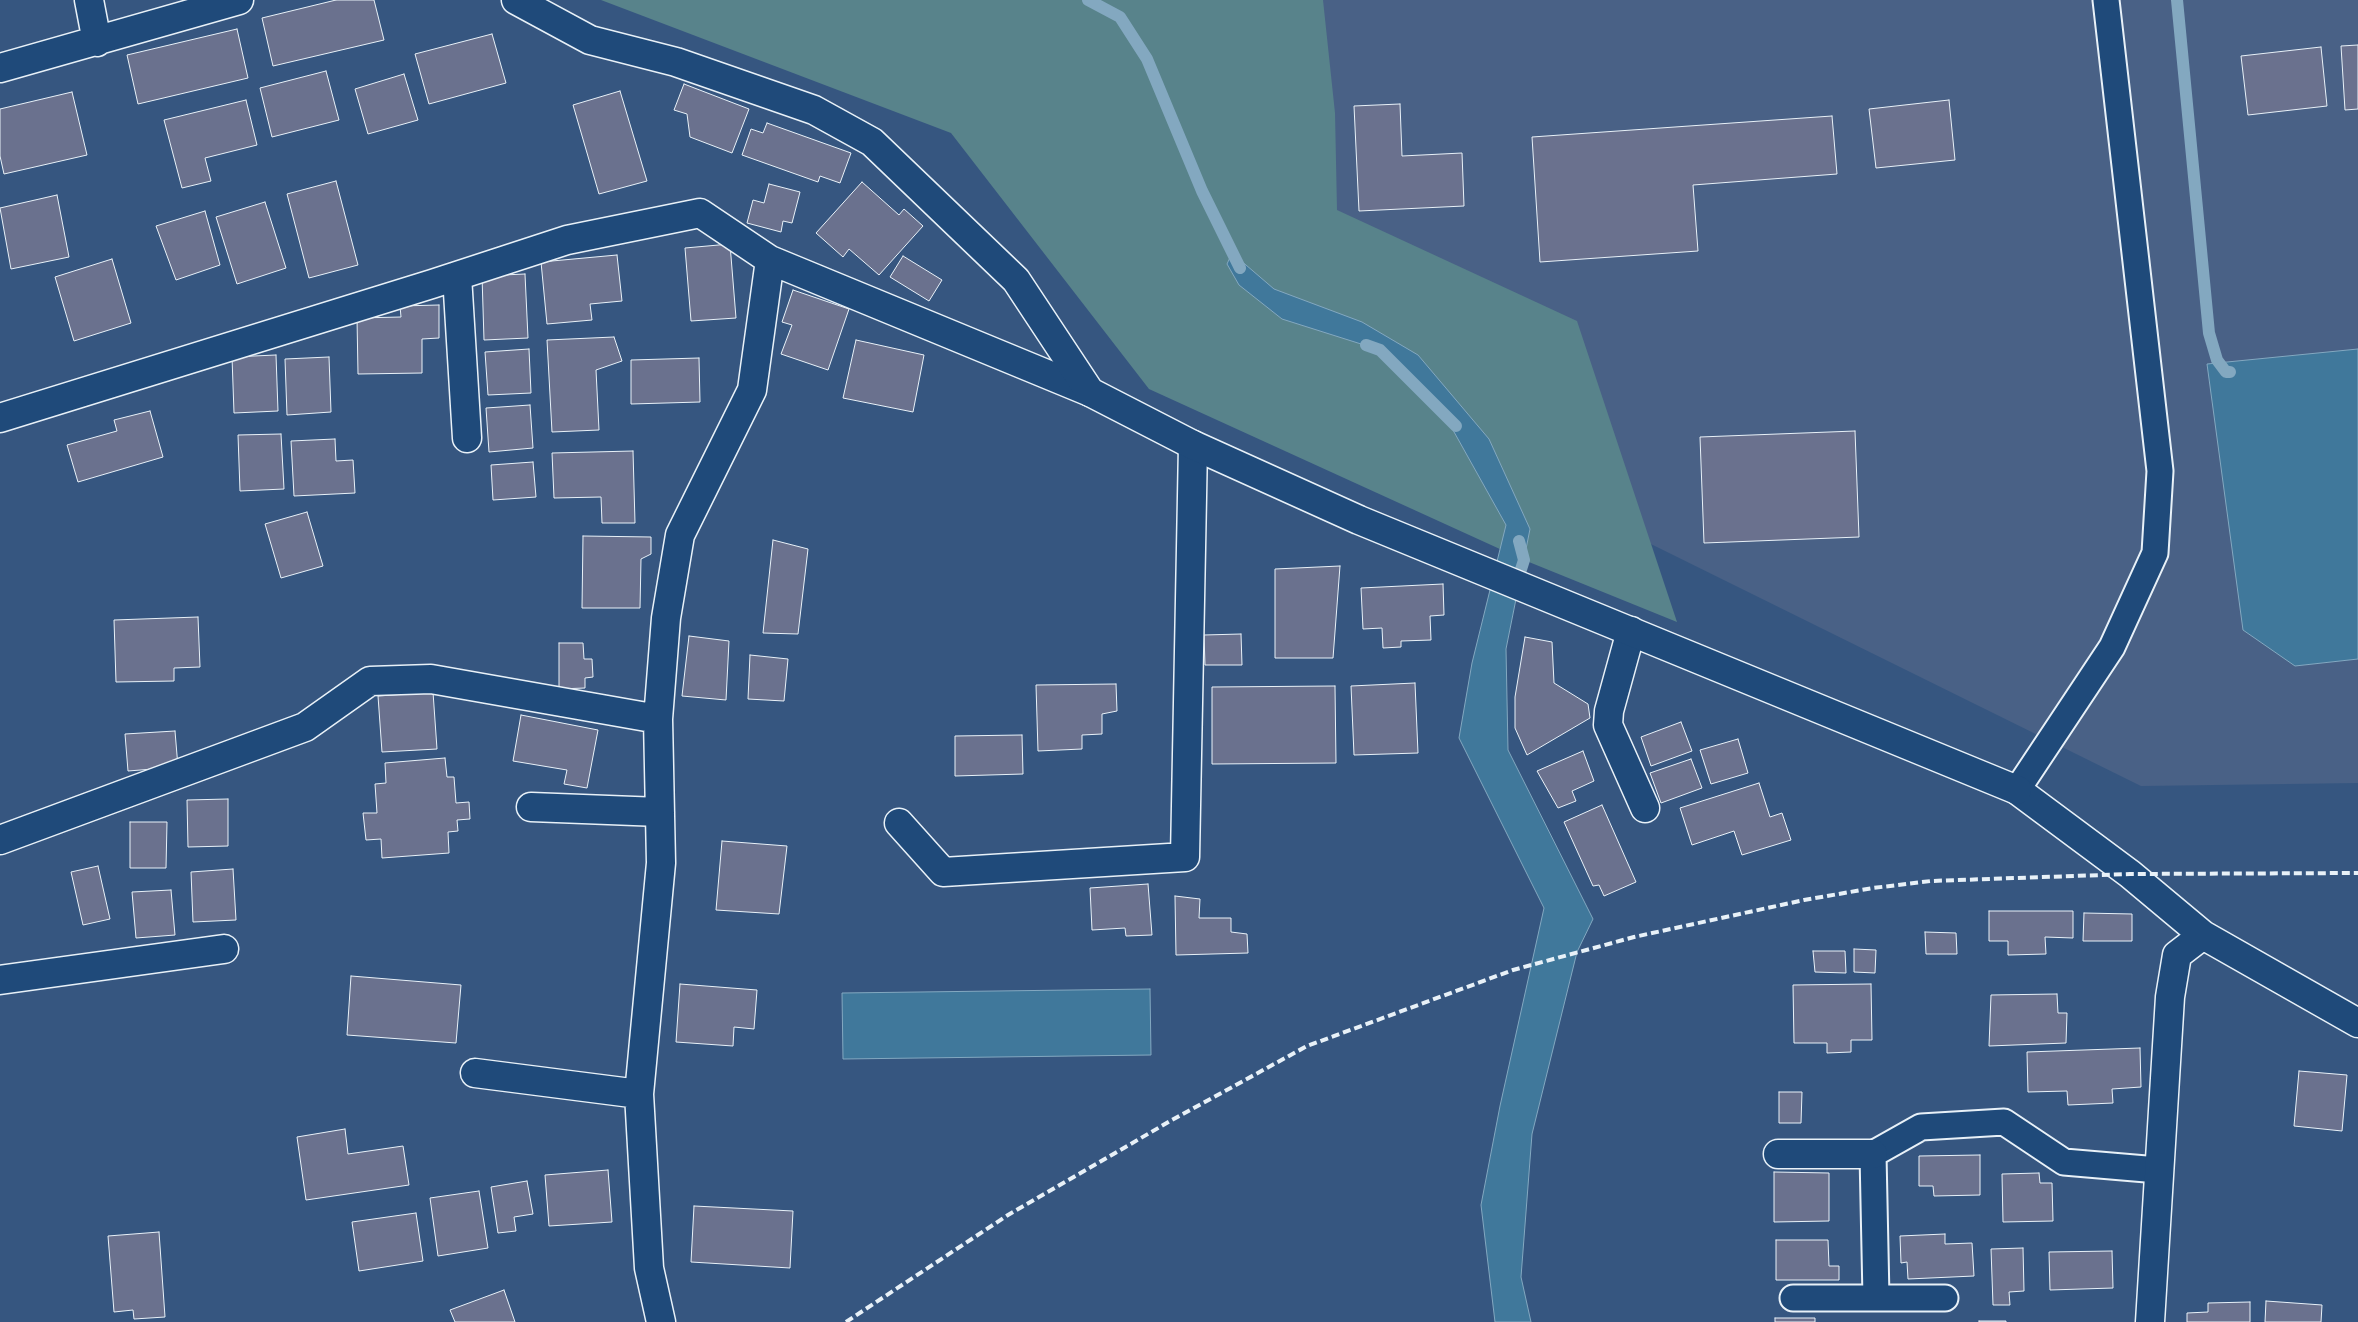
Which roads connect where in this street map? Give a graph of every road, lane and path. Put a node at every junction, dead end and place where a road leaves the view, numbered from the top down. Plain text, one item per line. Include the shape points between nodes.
1 (89, 0) edge
2 (238, 0) edge
3 (516, 0) edge
4 (2106, 0) edge
5 (97, 42) junction
6 (0, 68) edge
7 (770, 260) junction
8 (457, 276) junction
9 (1090, 392) junction
10 (0, 418) edge
11 (467, 438) dead end
12 (1194, 445) junction
13 (1630, 631) junction
14 (658, 719) junction
15 (2017, 790) junction
16 (531, 807) dead end
17 (1645, 808) dead end
18 (660, 812) junction
19 (899, 823) dead end
20 (2, 833) edge
21 (2203, 934) junction
22 (224, 949) dead end
23 (0, 980) edge
24 (2358, 1023) edge
25 (474, 1074) dead end
26 (639, 1094) junction
27 (1778, 1154) dead end
28 (1872, 1154) junction
29 (2158, 1170) junction
30 (1793, 1298) dead end
31 (1876, 1298) junction
32 (1945, 1298) dead end
33 (661, 1322) edge
34 (2150, 1322) edge

1 - 5 street
2 - 5 street
3 - 9 street via 590,40 676,62 814,110 872,142 1016,280
4 - 15 lane via 2160,471 2155,554 2112,647
5 - 6 street
7 - 8 street via 700,213 567,240
7 - 9 street
7 - 14 street via 752,390 680,535 666,618
8 - 10 street
8 - 11 street
9 - 12 street
12 - 13 street via 1359,520
12 - 19 street via 1185,857 943,872
13 - 15 street
13 - 17 street via 1608,725
14 - 18 street
14 - 20 street via 431,679 370,681 305,727
15 - 21 street via 2130,874
16 - 18 street
18 - 26 street via 661,863
21 - 24 street
21 - 29 street via 2177,955 2170,997
22 - 23 street
25 - 26 street
26 - 33 street via 649,1268
27 - 28 street
28 - 29 lane via 1921,1126 2004,1122 2064,1162
28 - 31 lane
29 - 34 street
30 - 31 lane
31 - 32 lane

